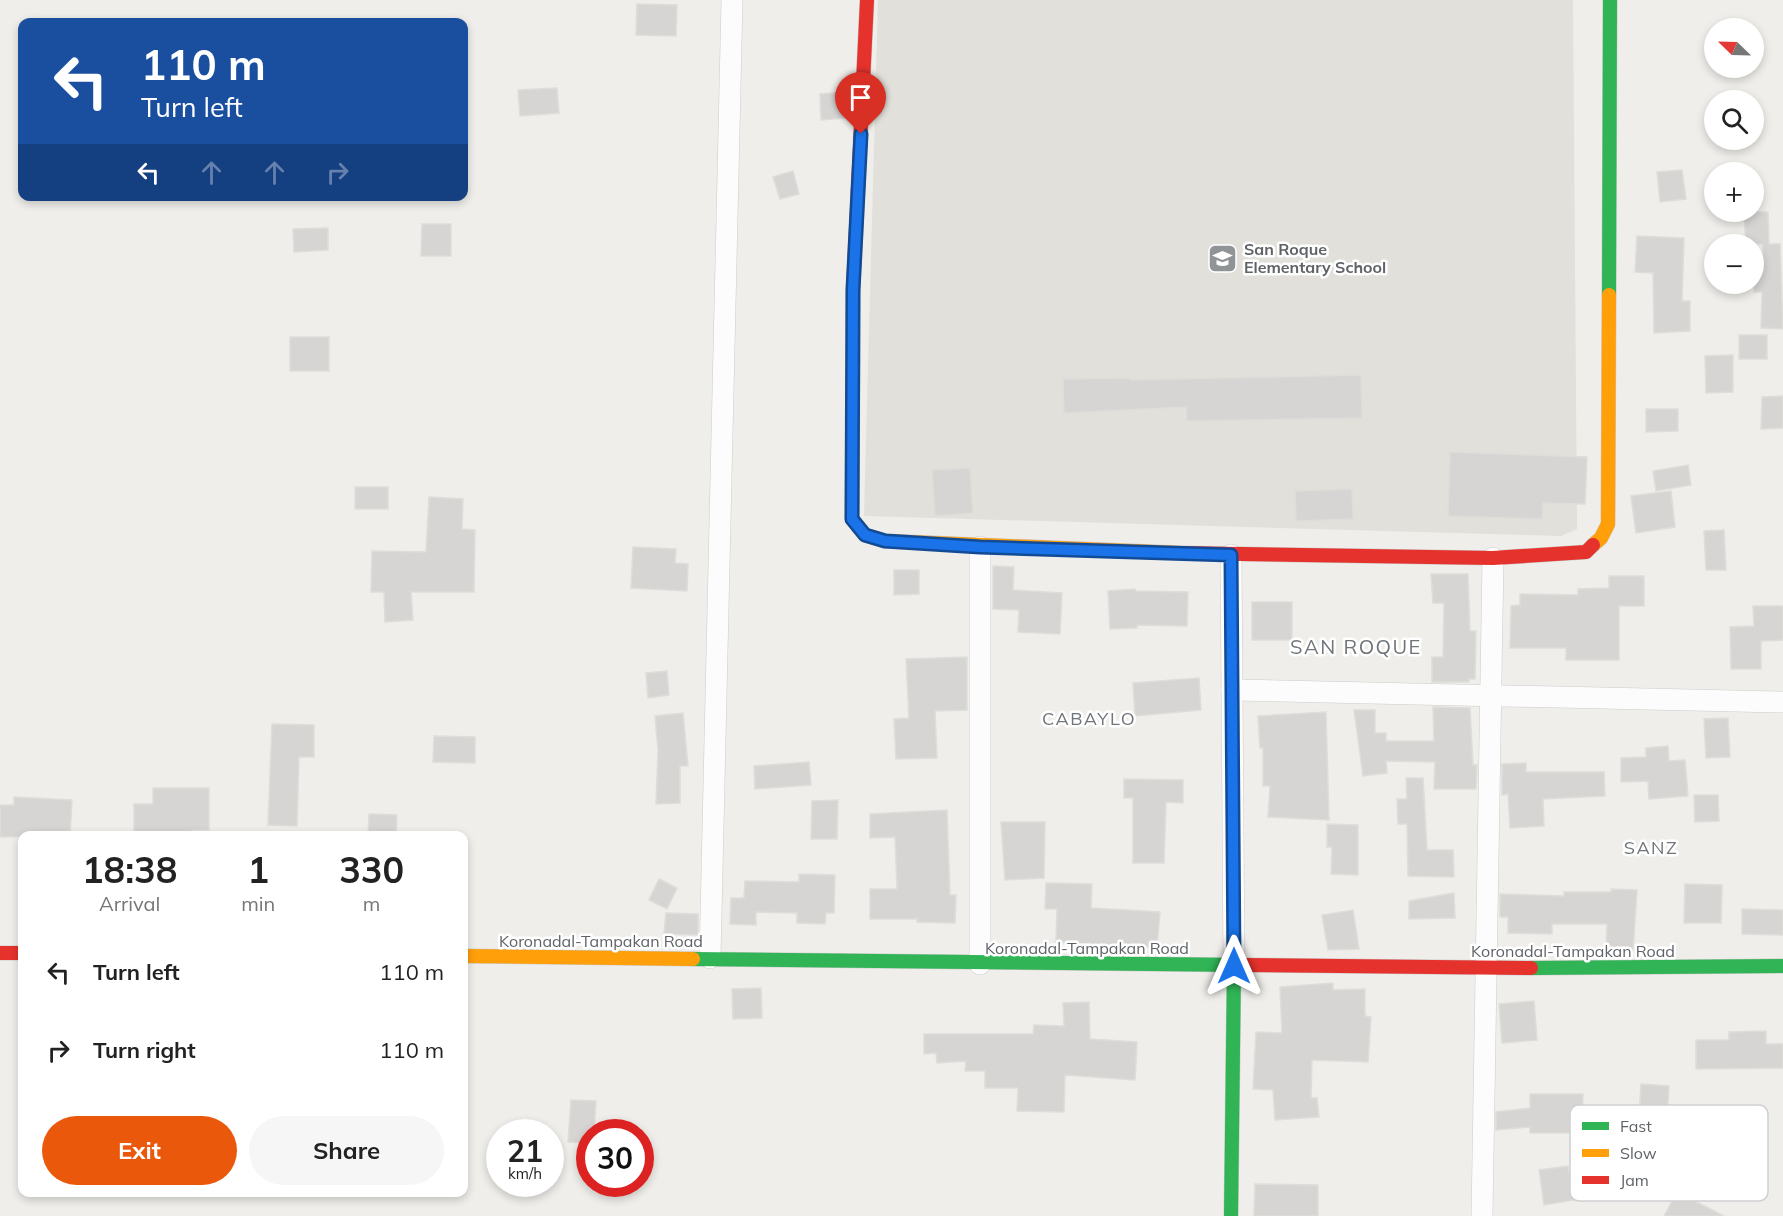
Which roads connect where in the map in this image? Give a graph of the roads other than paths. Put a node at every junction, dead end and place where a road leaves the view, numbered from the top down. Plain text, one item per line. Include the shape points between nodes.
1 (732, 0) edge
2 (867, 0) edge
3 (1610, 0) edge
4 (980, 547) junction
5 (1231, 555) junction
6 (1492, 558) junction
7 (1232, 690) junction
8 (1489, 695) junction
9 (1783, 702) edge
10 (0, 953) edge
11 (18, 953) edge
12 (468, 956) edge
13 (710, 958) junction
14 (980, 964) junction
15 (1234, 966) junction
16 (1783, 966) edge
17 (1485, 968) junction
18 (1231, 1216) edge
19 (1482, 1216) edge

1 - 13 street
2 - 4 street via 853,290 852,519 865,535 885,541
3 - 6 street via 1608,524 1602,538 1586,552
4 - 5 street
4 - 14 street
5 - 6 street
5 - 7 street
6 - 8 street
7 - 8 street
7 - 15 street
8 - 9 street
8 - 17 street
10 - 11 street
12 - 13 street, Koronadal-Tampakan Road
13 - 14 street, Koronadal-Tampakan Road
14 - 15 street, Koronadal-Tampakan Road
15 - 17 street, Koronadal-Tampakan Road
15 - 18 street
16 - 17 street, Koronadal-Tampakan Road
17 - 19 street

